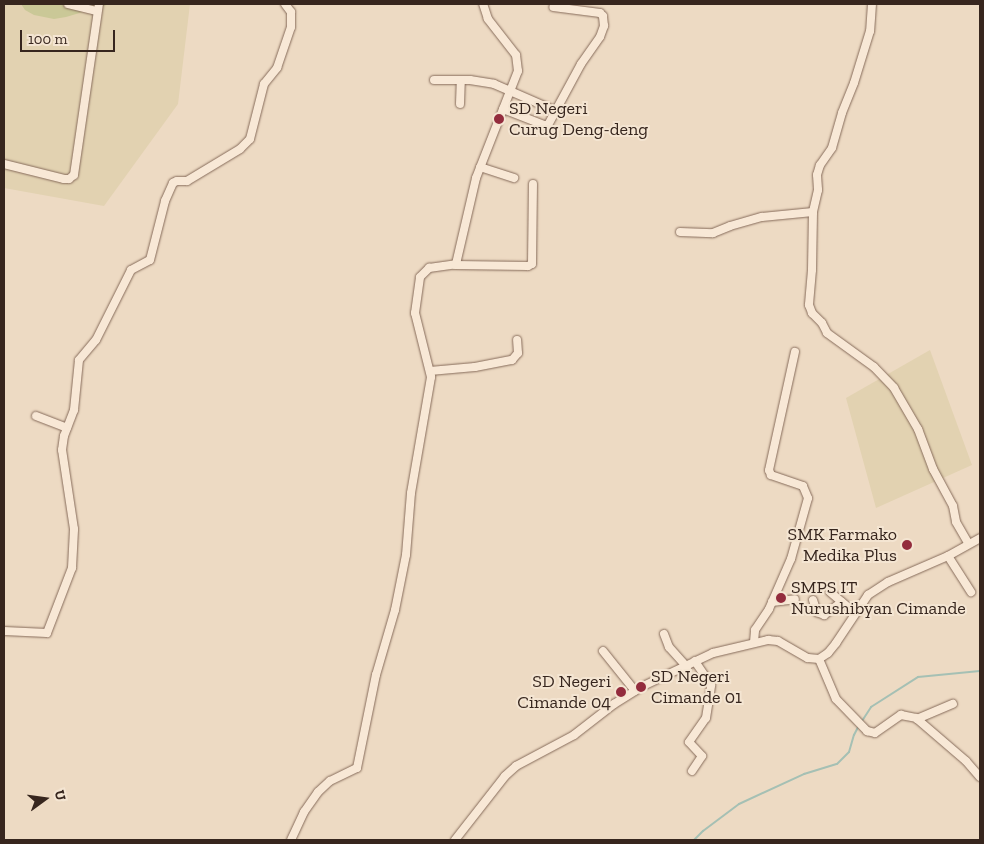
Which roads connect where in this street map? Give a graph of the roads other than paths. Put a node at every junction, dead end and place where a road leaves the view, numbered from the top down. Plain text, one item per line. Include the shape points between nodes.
1 (68, 4) edge
2 (285, 4) edge
3 (483, 4) edge
4 (872, 4) edge
5 (98, 8) edge
6 (553, 8) dead end
7 (434, 80) dead end
8 (461, 80) junction
9 (510, 92) junction
10 (460, 104) dead end
11 (503, 109) junction
12 (556, 110) junction
13 (4, 164) edge
14 (480, 167) junction
15 (514, 178) dead end
16 (533, 184) dead end
17 (813, 212) junction
18 (680, 232) dead end
19 (455, 265) junction
20 (517, 340) dead end
21 (795, 352) dead end
22 (430, 370) junction
23 (36, 416) dead end
24 (67, 428) junction
25 (980, 538) edge
26 (968, 543) junction
27 (948, 556) junction
28 (830, 592) dead end
29 (971, 592) dead end
30 (795, 598) dead end
31 (813, 600) dead end
32 (772, 602) junction
33 (842, 602) junction
34 (854, 612) junction
35 (4, 631) edge
36 (664, 634) dead end
37 (754, 642) junction
38 (603, 650) dead end
39 (819, 659) junction
40 (695, 661) junction
41 (687, 667) junction
42 (635, 690) junction
43 (952, 704) dead end
44 (918, 719) junction
45 (692, 771) dead end
46 (980, 777) edge
47 (292, 840) edge
48 (455, 840) edge

1 - 5 street
2 - 24 street via 291,12 292,27 277,68 264,84 250,139 240,149 187,181 173,183 165,201 150,260 131,270 96,340 79,360 74,410
3 - 9 street via 488,19 517,59 518,71
4 - 17 street via 870,31 854,84 832,148 819,170
5 - 13 street via 72,177 64,179
6 - 12 street via 600,13 604,26
7 - 8 street
8 - 9 street via 494,84
8 - 10 street
9 - 11 street
9 - 12 street
11 - 12 street via 544,126 548,125
11 - 14 street
14 - 15 street
14 - 19 street
16 - 19 street via 532,264
17 - 18 street via 762,217 713,233
17 - 26 street via 810,308 828,334 874,367 894,388 921,434 933,469
19 - 22 street via 429,268 420,277 415,313
20 - 22 street via 518,353 512,360 475,368
21 - 32 street via 769,470 771,475 803,486 808,498 791,559
22 - 47 street via 411,493 406,556 376,675 358,766 354,771 330,781 318,792 304,812
23 - 24 street
24 - 35 street via 62,450 75,537 70,575 47,633
25 - 26 street
26 - 27 street
27 - 29 street
27 - 34 street via 888,582 868,595
28 - 33 street
30 - 32 street
31 - 33 street via 817,612 824,615
32 - 37 street via 755,630
33 - 34 street
34 - 39 street via 836,643
36 - 41 street via 669,647
37 - 39 street via 774,640 798,654
37 - 40 street
38 - 42 street
39 - 44 street via 836,699 867,731 875,733 901,715
40 - 41 street
40 - 45 street via 711,685 706,718 689,742 702,756
41 - 42 street
42 - 48 street via 574,735 516,766
43 - 44 street
44 - 46 street

